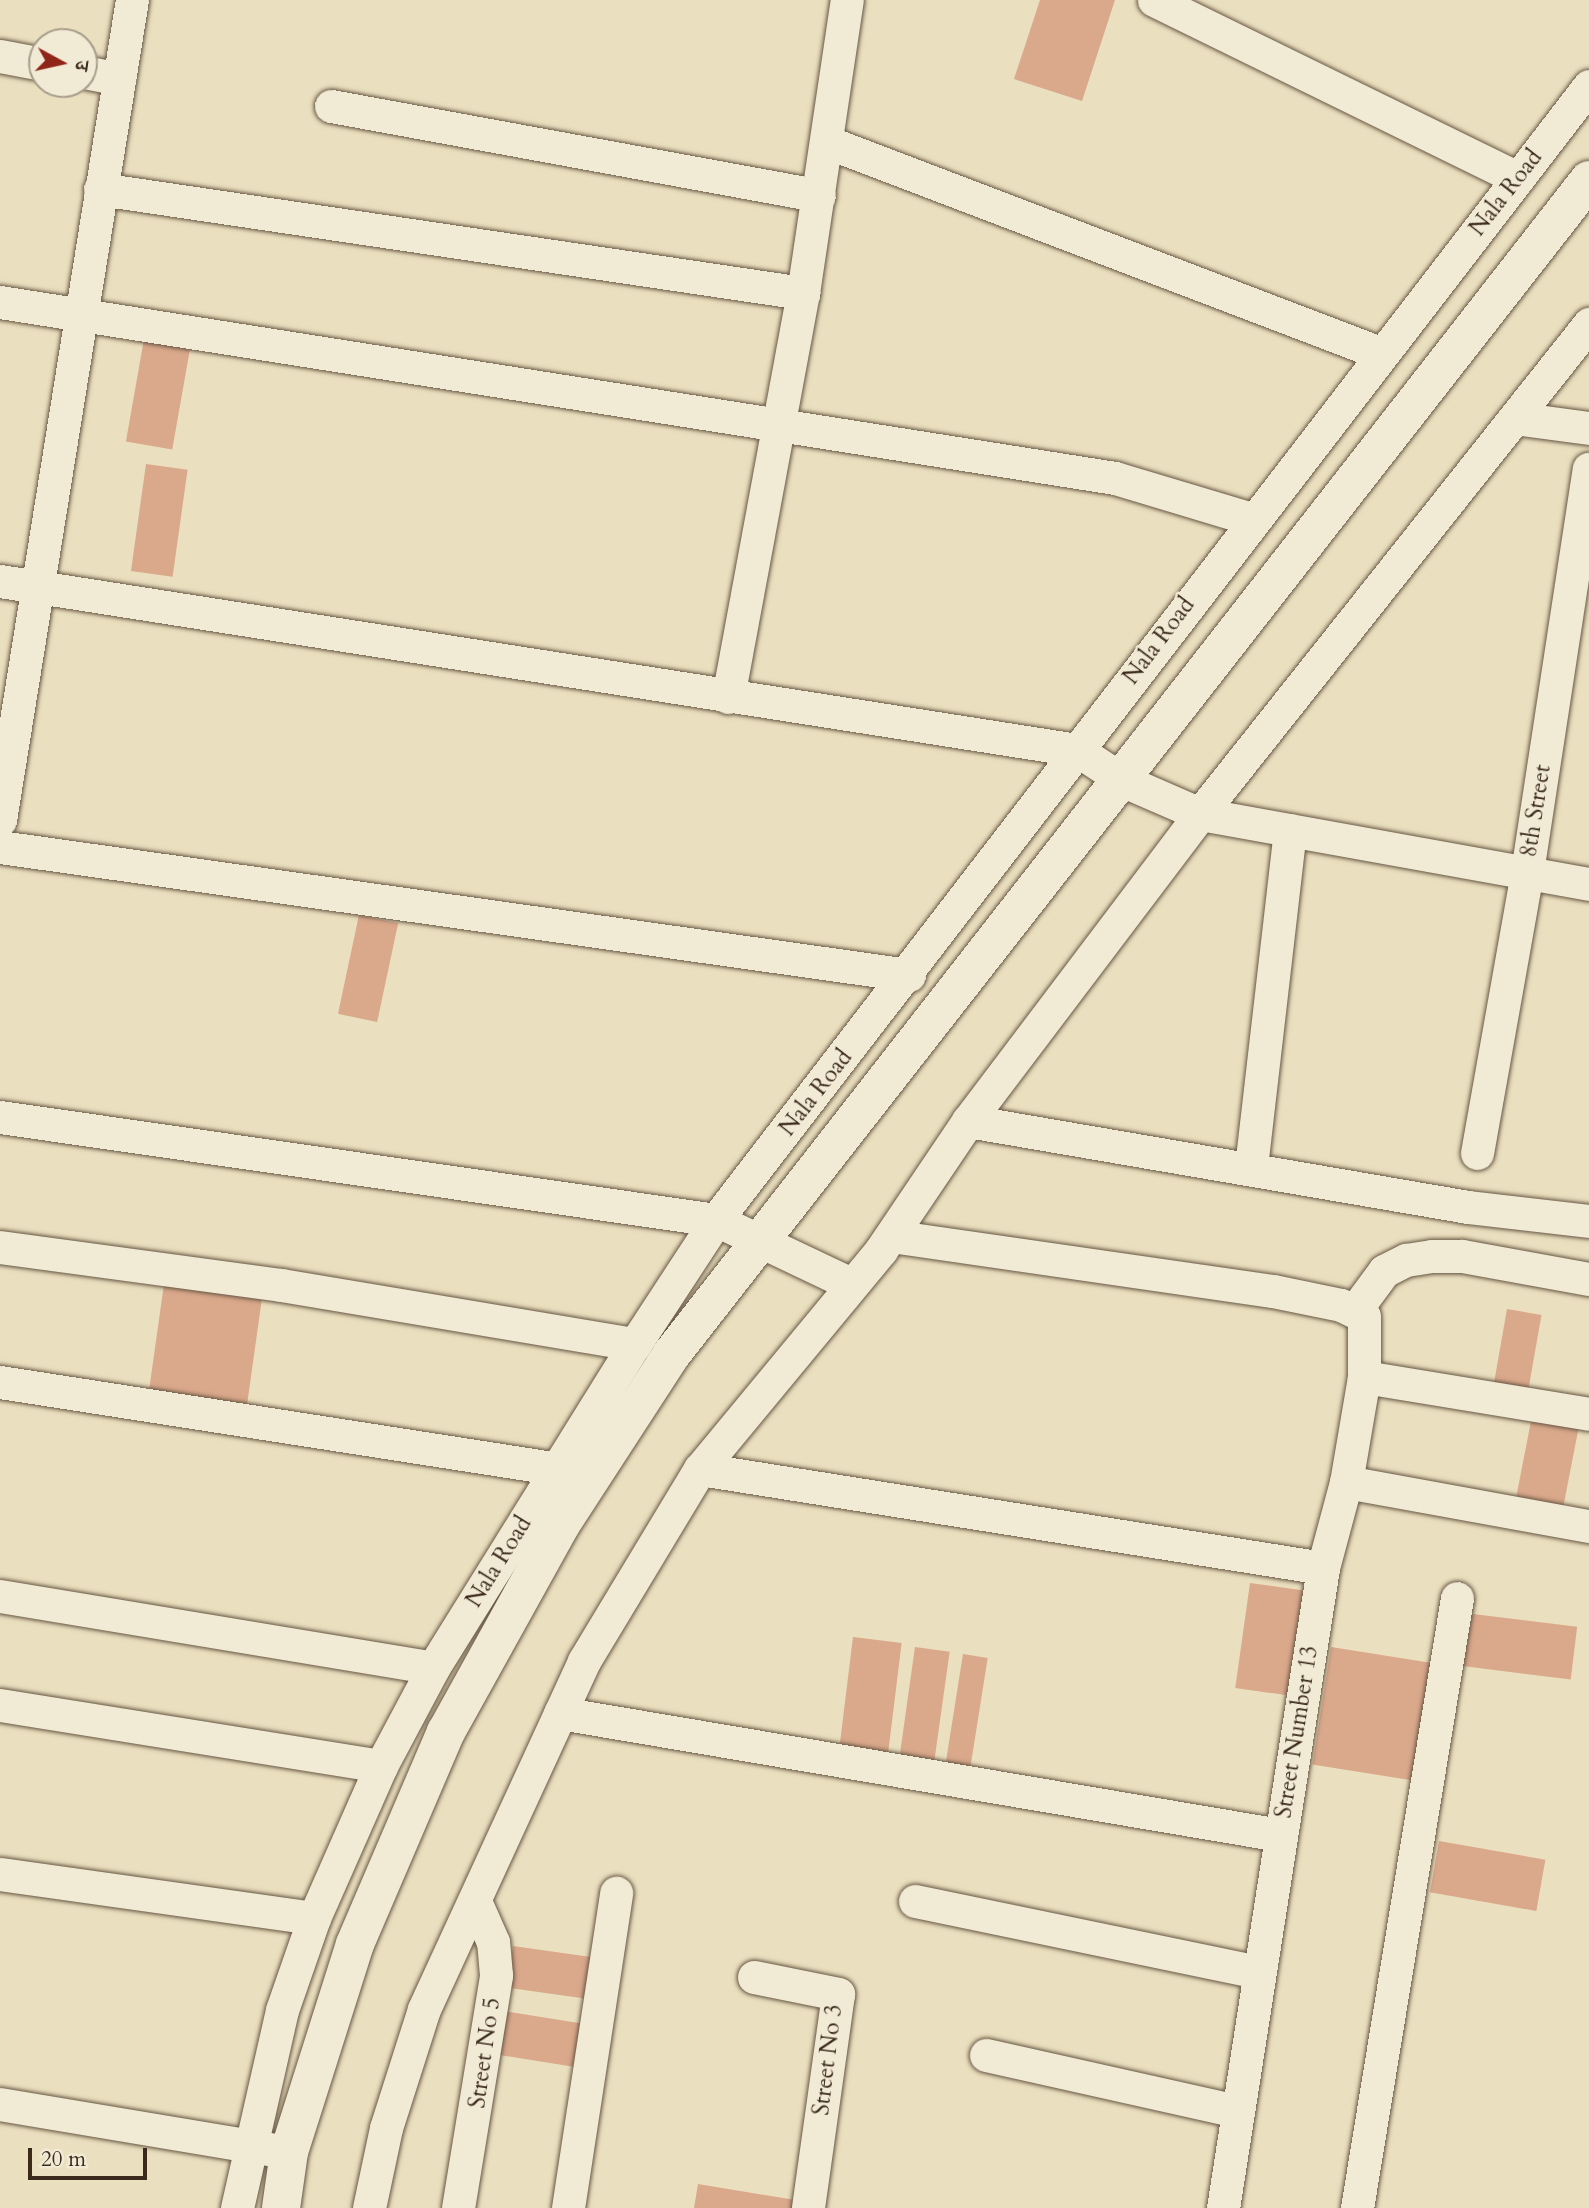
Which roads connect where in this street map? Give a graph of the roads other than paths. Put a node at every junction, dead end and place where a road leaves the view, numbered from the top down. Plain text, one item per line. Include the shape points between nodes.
1 (132, 0) edge
2 (847, 0) edge
3 (1154, 0) edge
4 (0, 55) edge
5 (28, 61) edge
6 (98, 75) edge
7 (119, 79) junction
8 (1589, 86) edge
9 (331, 106) dead end
10 (827, 142) junction
11 (1518, 178) junction
12 (1589, 180) edge
13 (100, 189) junction
14 (819, 196) junction
15 (803, 293) junction
16 (0, 302) edge
17 (81, 316) junction
18 (1589, 324) edge
19 (1380, 353) junction
20 (1515, 418) junction
21 (779, 422) junction
22 (1589, 428) edge
23 (1589, 469) edge
24 (1252, 519) junction
25 (0, 581) edge
26 (36, 587) junction
27 (728, 697) junction
28 (7, 710) edge
29 (1077, 750) junction
30 (1124, 781) junction
31 (1200, 814) junction
32 (0, 820) edge
33 (1290, 830) junction
34 (0, 848) edge
35 (1527, 873) junction
36 (1589, 884) edge
37 (909, 975) junction
38 (0, 1117) edge
39 (968, 1121) junction
40 (1477, 1153) dead end
41 (1251, 1167) junction
42 (716, 1220) junction
43 (1589, 1221) edge
44 (891, 1236) junction
45 (761, 1241) junction
46 (0, 1247) edge
47 (1589, 1279) edge
48 (851, 1284) junction
49 (1356, 1309) junction
50 (635, 1344) junction
51 (1364, 1377) junction
52 (0, 1382) edge
53 (1589, 1414) edge
54 (700, 1468) junction
55 (559, 1469) junction
56 (1346, 1482) junction
57 (1589, 1526) edge
58 (1323, 1568) junction
59 (0, 1596) edge
60 (1457, 1598) dead end
61 (433, 1668) junction
62 (0, 1705) edge
63 (560, 1713) junction
64 (382, 1766) junction
65 (1280, 1835) junction
66 (0, 1874) edge
67 (616, 1893) dead end
68 (475, 1901) junction
69 (915, 1901) dead end
70 (314, 1918) junction
71 (1259, 1972) junction
72 (754, 1977) dead end
73 (986, 2055) dead end
74 (0, 2104) edge
75 (1237, 2111) junction
76 (251, 2145) junction
77 (289, 2152) junction
78 (237, 2208) edge
79 (281, 2208) edge
80 (369, 2208) edge
81 (458, 2208) edge
82 (568, 2208) edge
83 (808, 2208) edge
84 (1223, 2208) edge
85 (1357, 2208) edge

1 - 7 street
2 - 10 street
3 - 11 street
4 - 5 street
6 - 7 street
7 - 13 street
8 - 11 street, Nala Road
9 - 14 street
10 - 14 street
10 - 19 street
11 - 19 street, Nala Road
12 - 30 street
13 - 15 street
13 - 17 street
14 - 15 street
15 - 21 street
16 - 17 street
17 - 21 street
17 - 26 street
18 - 20 street
19 - 24 street, Nala Road
20 - 22 street
20 - 31 street
21 - 24 street via 1115,478
21 - 27 street
23 - 35 street, 8th Street
24 - 29 street, Nala Road
25 - 26 street
26 - 27 street
26 - 28 street
27 - 29 street
28 - 32 street
29 - 30 street
29 - 37 street, Nala Road
30 - 31 street
30 - 45 street
31 - 33 street
31 - 39 street
33 - 35 street
33 - 41 street
34 - 37 street
35 - 36 street
35 - 40 street, 8th Street
37 - 42 street, Nala Road
38 - 42 street
39 - 41 street
39 - 44 street
41 - 43 street via 1468,1207
42 - 45 street
42 - 50 street, Nala Road
44 - 48 street
44 - 49 street via 1273,1291
45 - 48 street
45 - 77 street via 671,1355 567,1515 446,1732 355,1944
46 - 50 street via 281,1285
47 - 49 street via 1462,1256 1406,1260 1384,1271
48 - 54 street
49 - 51 street, Street Number 13 via 1364,1316 1367,1329
50 - 55 street, Nala Road
51 - 53 street
51 - 56 street, Street Number 13
52 - 55 street
54 - 58 street
54 - 63 street via 584,1661
55 - 61 street, Nala Road
56 - 57 street
56 - 58 street, Street Number 13
58 - 65 street, Street Number 13
59 - 61 street
60 - 85 street
61 - 64 street, Nala Road
62 - 64 street
63 - 65 street
63 - 68 street
64 - 70 street, Nala Road
65 - 71 street, Street Number 13
66 - 70 street
67 - 82 street
68 - 80 street via 424,2009 386,2128
68 - 81 street, Street No 5 via 493,1942 496,1975
69 - 71 street
70 - 76 street, Nala Road via 282,2010
71 - 75 street, Street Number 13
72 - 83 street, Street No 3 via 838,1994
73 - 75 street
74 - 76 street
75 - 84 street, Street Number 13
76 - 77 street
76 - 78 street, Nala Road
77 - 79 street

